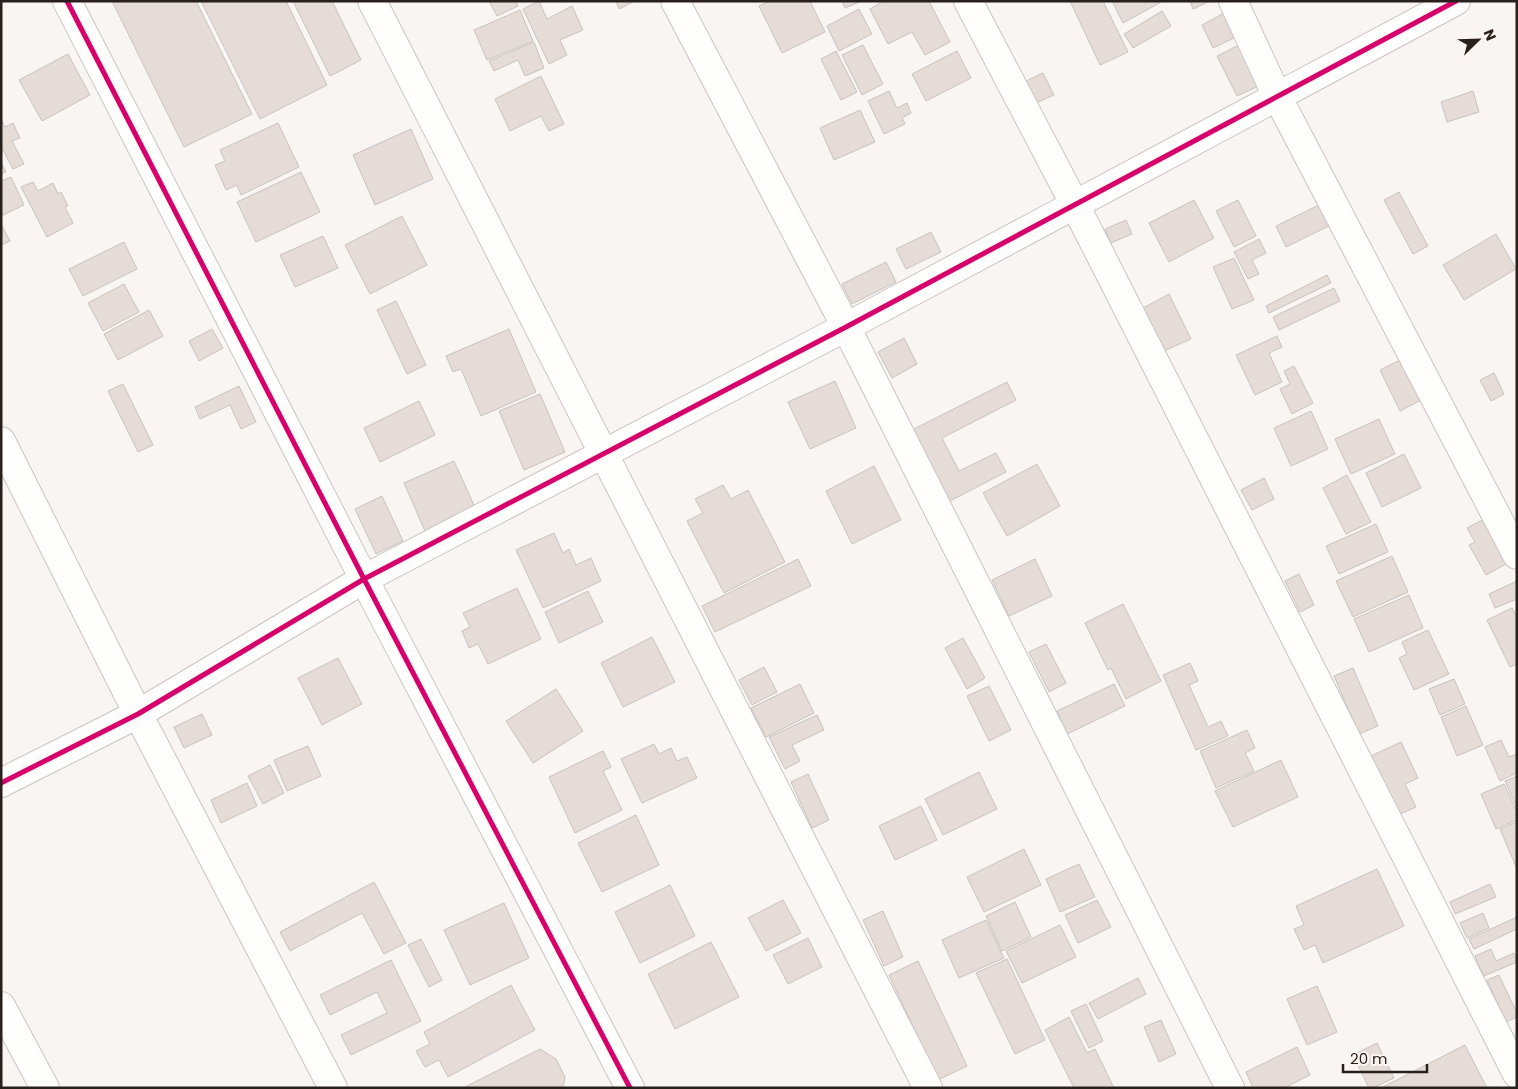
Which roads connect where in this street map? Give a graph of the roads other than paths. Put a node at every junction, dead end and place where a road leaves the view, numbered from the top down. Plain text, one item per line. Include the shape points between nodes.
1 (67, 1) edge
2 (372, 1) edge
3 (675, 1) edge
4 (968, 1) edge
5 (1232, 1) edge
6 (1456, 1) edge
7 (1277, 96) junction
8 (1075, 205) junction
9 (846, 327) junction
10 (1, 442) edge
11 (604, 454) junction
12 (1517, 555) edge
13 (364, 579) junction
14 (138, 714) junction
15 (1, 783) edge
16 (1, 1006) edge
17 (1517, 1074) edge
18 (45, 1088) edge
19 (333, 1088) edge
20 (630, 1088) edge
21 (928, 1088) edge
22 (1230, 1088) edge

1 - 13 street
2 - 11 street
3 - 9 street
4 - 8 street
5 - 7 street
6 - 7 street
7 - 8 street
7 - 12 street
8 - 9 street
8 - 17 street
9 - 11 street
9 - 22 street
10 - 14 street
11 - 13 street
11 - 21 street
13 - 14 street
13 - 20 street
14 - 15 street
14 - 19 street
16 - 18 street

